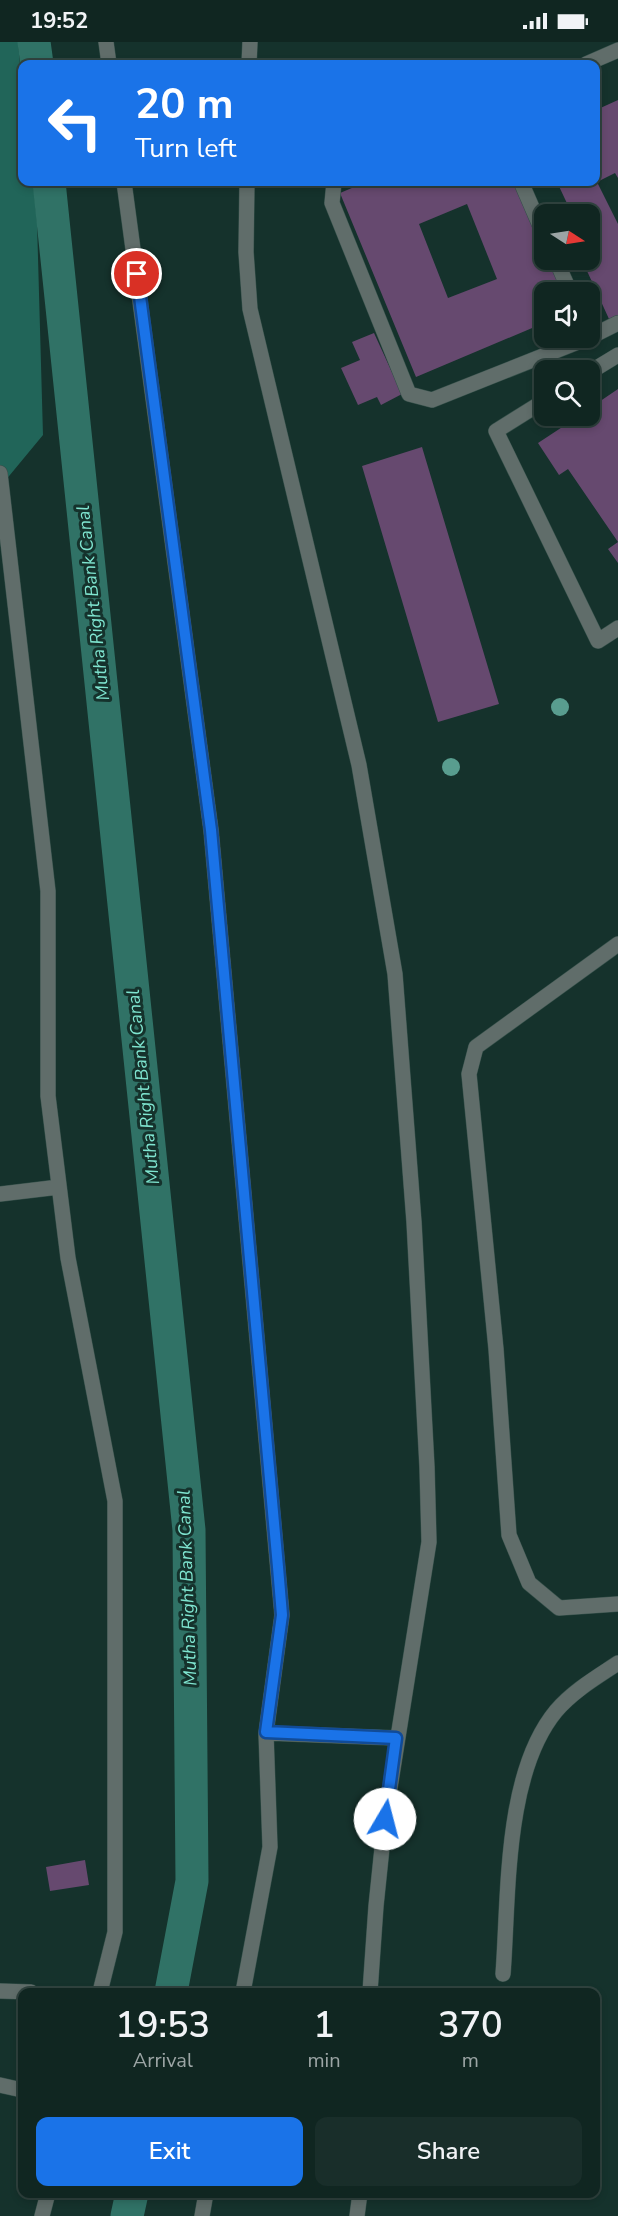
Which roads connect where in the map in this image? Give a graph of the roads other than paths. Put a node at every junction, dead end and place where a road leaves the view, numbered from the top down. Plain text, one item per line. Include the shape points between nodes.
1 (105, 42) edge
2 (249, 42) edge
3 (618, 51) edge
4 (108, 60) edge
5 (249, 60) edge
6 (596, 60) edge
7 (125, 186) edge
8 (247, 186) edge
9 (334, 186) edge
10 (523, 186) edge
11 (534, 212) edge
12 (618, 323) edge
13 (600, 332) edge
14 (562, 348) edge
15 (618, 355) edge
16 (600, 366) edge
17 (534, 407) edge
18 (0, 473) edge
19 (618, 628) edge
20 (618, 944) edge
21 (59, 1187) junction
22 (0, 1194) edge
23 (618, 1604) edge
24 (618, 1663) edge
25 (266, 1732) junction
26 (396, 1738) junction
27 (503, 1974) dead end
28 (101, 1988) edge
29 (244, 1988) edge
30 (370, 1988) edge
31 (0, 1990) edge
32 (18, 1991) edge
33 (0, 2085) edge
34 (18, 2089) edge
35 (47, 2198) edge
36 (205, 2198) edge
37 (359, 2198) edge
38 (42, 2216) edge
39 (202, 2216) edge
40 (357, 2216) edge

1 - 4 street
2 - 5 street
3 - 6 street
7 - 25 street via 211,830 282,1615
8 - 26 street via 250,309 359,765 395,974 414,1222 429,1542
9 - 14 street via 332,203 409,394 432,400
10 - 11 street
12 - 13 street
15 - 16 street
17 - 19 street via 496,431 598,641
18 - 21 street via 48,891 48,1096
20 - 23 street via 476,1047 469,1074 496,1349 509,1535 530,1583 559,1608
21 - 22 street
21 - 28 street via 68,1258 115,1501 115,1932
24 - 27 street via 578,1689 556,1711 522,1777
25 - 26 street
25 - 29 street via 270,1846
26 - 30 street
31 - 32 street
33 - 34 street
35 - 38 street
36 - 39 street
37 - 40 street

